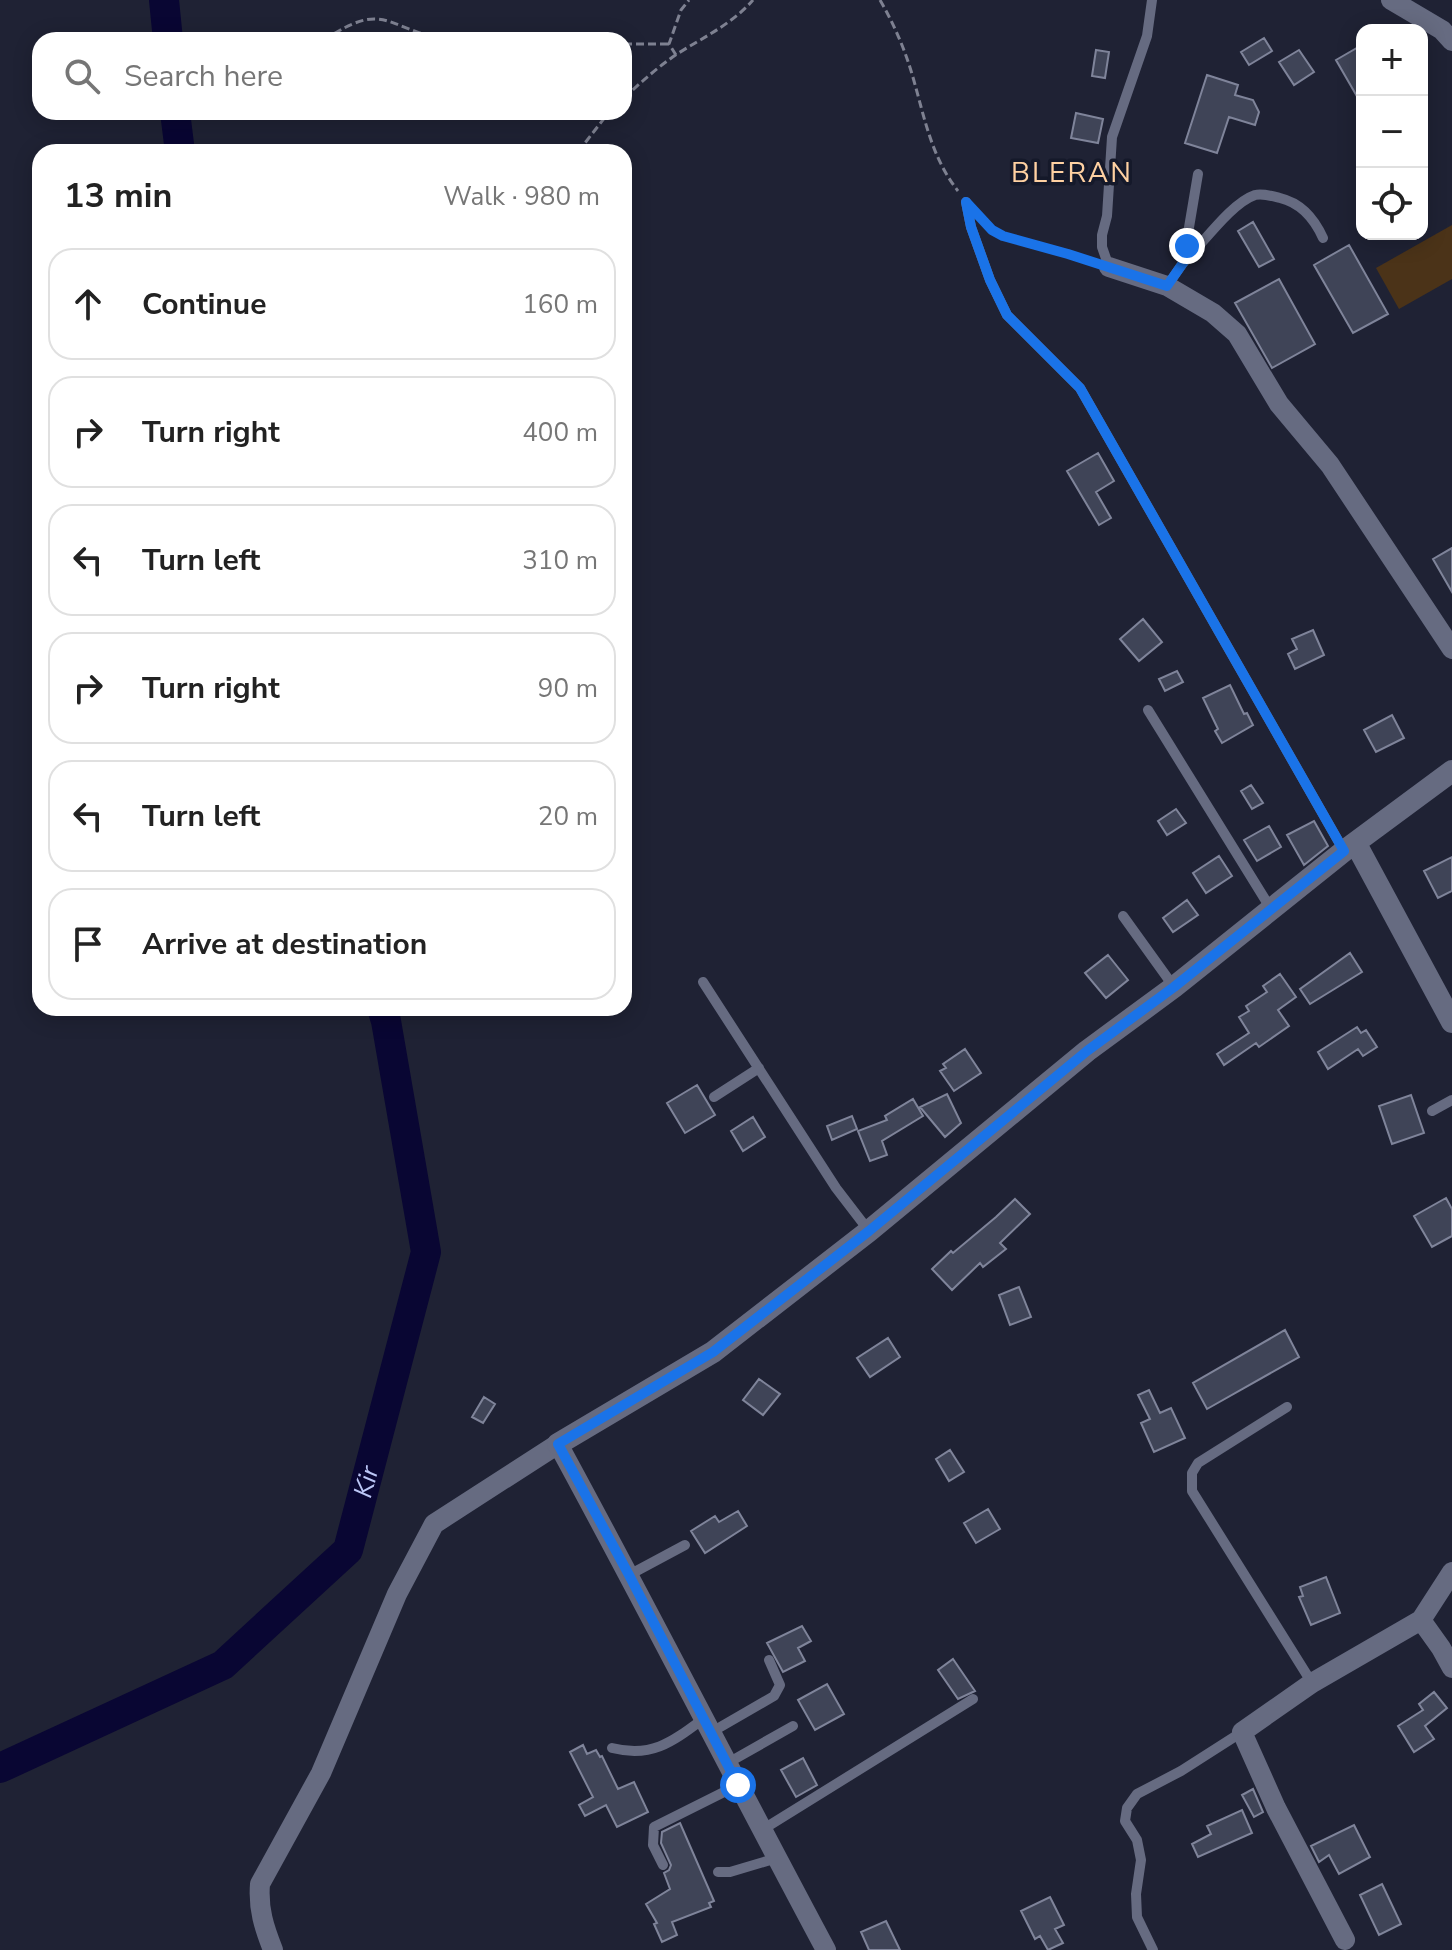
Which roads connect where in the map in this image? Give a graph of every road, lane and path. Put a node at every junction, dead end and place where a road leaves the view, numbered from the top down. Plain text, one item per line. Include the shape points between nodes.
1 (689, 0) edge
2 (753, 0) edge
3 (880, 0) edge
4 (1152, 0) edge
5 (1391, 0) edge
6 (396, 16) dead end
7 (334, 28) dead end
8 (331, 32) edge
9 (422, 32) edge
10 (1449, 32) edge
11 (632, 44) edge
12 (669, 44) junction
13 (676, 55) junction
14 (632, 91) edge
15 (603, 120) edge
16 (584, 144) edge
17 (1198, 174) dead end
18 (966, 202) junction
19 (1323, 238) dead end
20 (1183, 263) junction
21 (1109, 267) junction
22 (1167, 286) junction
23 (1452, 649) edge
24 (1148, 710) dead end
25 (1452, 771) edge
26 (1350, 847) junction
27 (1272, 911) junction
28 (1123, 916) dead end
29 (703, 982) dead end
30 (1174, 987) junction
31 (1452, 1022) edge
32 (759, 1068) junction
33 (714, 1097) dead end
34 (1452, 1100) edge
35 (1432, 1111) dead end
36 (869, 1231) junction
37 (1287, 1407) dead end
38 (558, 1444) junction
39 (685, 1545) dead end
40 (1452, 1572) edge
41 (629, 1575) junction
42 (1421, 1620) junction
43 (769, 1660) dead end
44 (1452, 1668) edge
45 (1312, 1683) junction
46 (973, 1699) dead end
47 (706, 1726) junction
48 (793, 1726) dead end
49 (1242, 1732) junction
50 (612, 1748) dead end
51 (726, 1764) junction
52 (738, 1785) junction
53 (762, 1830) junction
54 (777, 1858) junction
55 (663, 1865) dead end
56 (718, 1872) dead end
57 (1345, 1940) dead end
58 (273, 1950) edge
59 (826, 1950) edge
60 (1153, 1950) edge

1 - 12 path
2 - 13 path via 711,35
3 - 18 path via 897,30 929,140
4 - 21 lane via 1147,36 1112,137 1102,235
5 - 10 street
6 - 9 path
7 - 8 path
11 - 12 path
12 - 13 path
13 - 14 path
15 - 16 path
17 - 20 lane
18 - 21 path via 1003,236
18 - 26 lane via 990,280 1007,315 1080,388
19 - 20 lane via 1300,205 1259,194 1229,214
20 - 22 lane
21 - 22 street
22 - 23 street via 1237,334 1279,404 1330,465
24 - 27 lane
25 - 26 street
26 - 27 street
26 - 31 street
27 - 30 street
28 - 30 lane
29 - 32 lane
30 - 36 street via 1087,1051
32 - 33 lane
32 - 36 lane
34 - 35 lane
36 - 38 street via 713,1352
37 - 45 lane via 1198,1463 1191,1483
38 - 41 street
38 - 58 street via 434,1524 397,1594 321,1773 260,1884 258,1902
39 - 41 lane
40 - 42 street
41 - 47 street
42 - 44 street
42 - 45 street
43 - 47 lane via 780,1685 774,1696
45 - 49 street
46 - 53 lane
47 - 50 lane via 669,1744 637,1751
47 - 51 street
48 - 51 lane
49 - 57 street
49 - 60 lane via 1137,1794 1127,1808 1125,1821 1141,1860 1137,1917
51 - 52 street
52 - 53 street
52 - 55 lane via 654,1827 653,1845
53 - 54 street
54 - 56 lane
54 - 59 street

